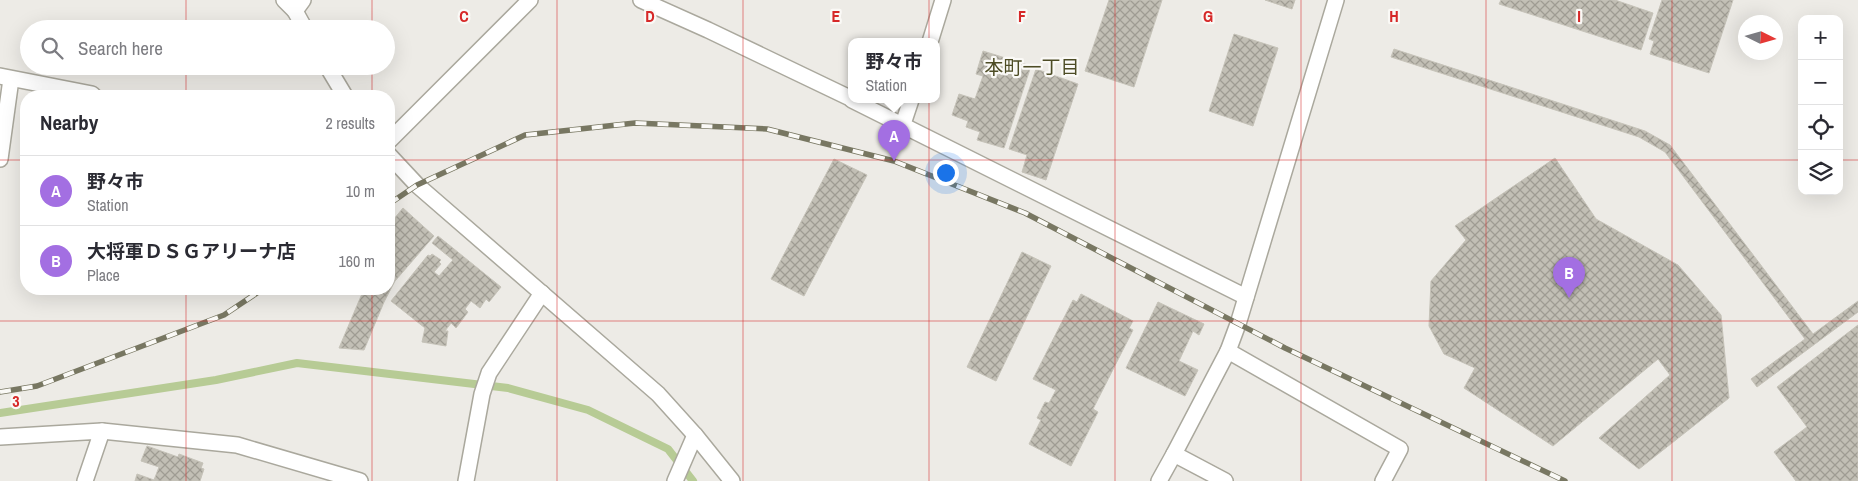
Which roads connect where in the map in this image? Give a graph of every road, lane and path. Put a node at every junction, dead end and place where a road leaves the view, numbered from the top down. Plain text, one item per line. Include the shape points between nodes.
1 (284, 0) edge
2 (530, 0) edge
3 (641, 0) edge
4 (943, 0) edge
5 (1336, 0) edge
6 (299, 6) edge
7 (303, 20) edge
8 (931, 38) edge
9 (332, 75) edge
10 (5, 78) edge
11 (70, 90) edge
12 (341, 90) edge
13 (848, 98) edge
14 (858, 103) edge
15 (910, 103) edge
16 (903, 124) junction
17 (395, 135) edge
18 (0, 159) edge
19 (395, 161) edge
20 (542, 293) junction
21 (1246, 297) junction
22 (1228, 351) junction
23 (102, 431) junction
24 (0, 437) edge
25 (692, 441) junction
26 (1174, 454) junction
27 (84, 481) edge
28 (360, 481) edge
29 (466, 481) edge
30 (675, 481) edge
31 (732, 481) edge
32 (1159, 481) edge
33 (1225, 481) edge
34 (1383, 481) edge

1 - 6 street
2 - 17 street
3 - 13 street
4 - 8 street
5 - 21 street
6 - 7 street
9 - 12 street
10 - 11 street
10 - 18 street
14 - 16 street
15 - 16 street
16 - 21 street
19 - 20 street via 417,185
20 - 25 street via 658,394
20 - 29 street via 489,373
21 - 22 street
22 - 26 street
22 - 34 street via 1400,449
23 - 24 street
23 - 27 street
23 - 28 street via 238,445
25 - 30 street
25 - 31 street
26 - 32 street
26 - 33 street

